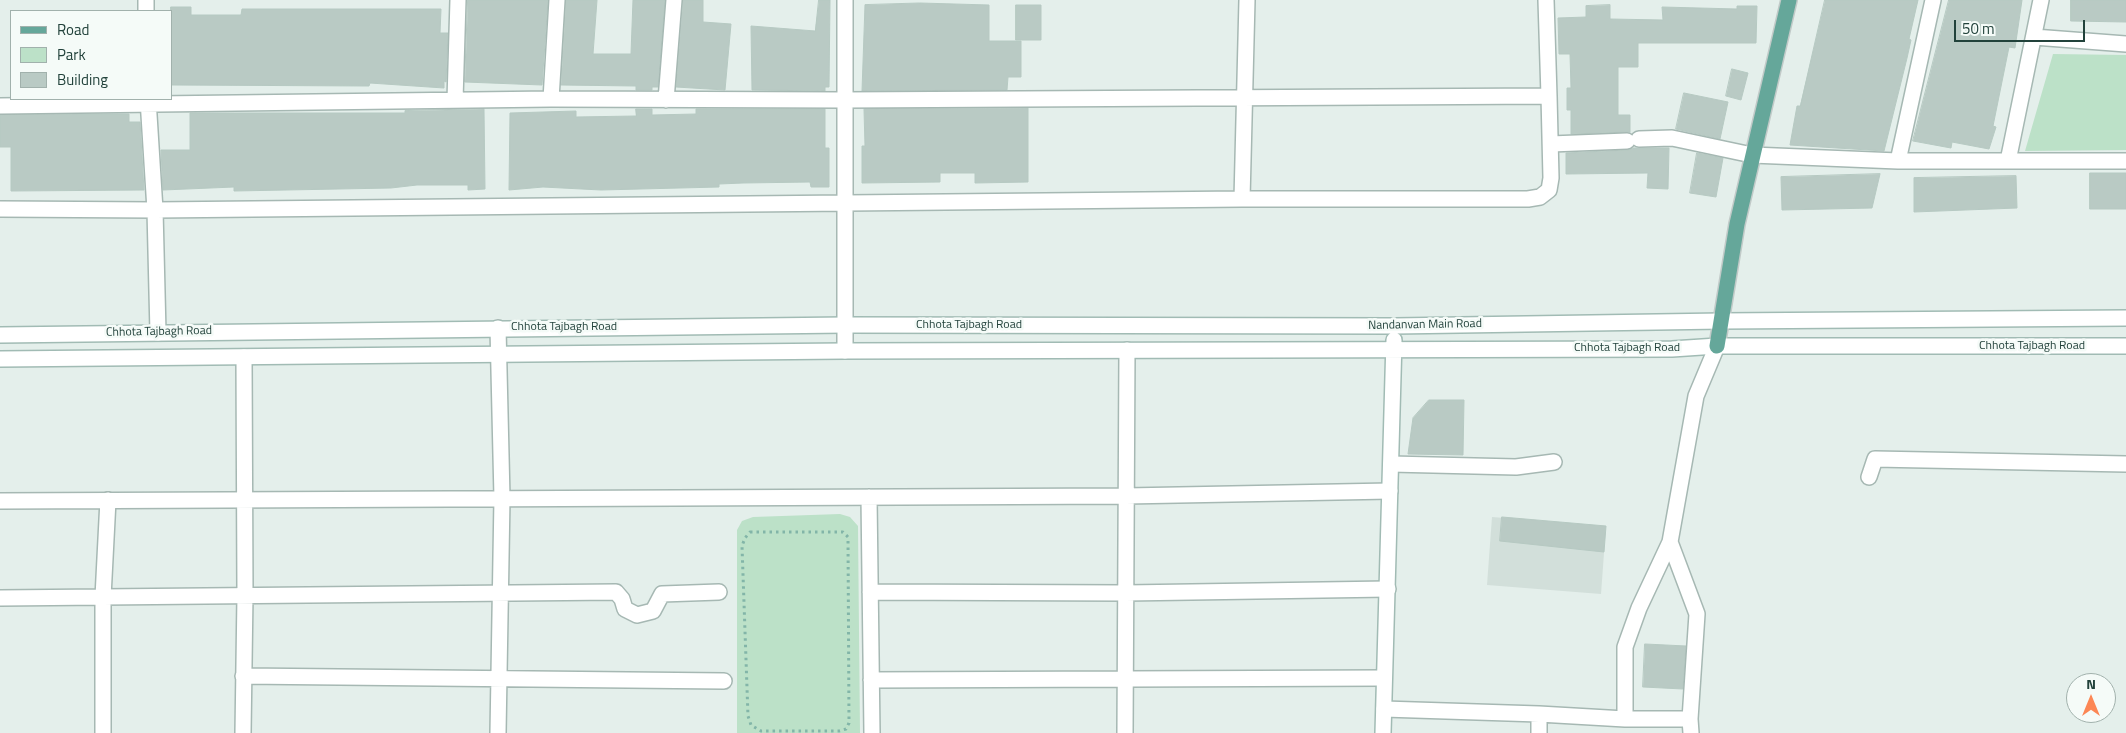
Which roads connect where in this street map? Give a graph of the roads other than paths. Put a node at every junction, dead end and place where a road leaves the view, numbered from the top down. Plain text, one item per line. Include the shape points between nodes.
1 (458, 0) edge
2 (557, 0) edge
3 (674, 0) edge
4 (845, 0) edge
5 (1247, 0) edge
6 (1546, 0) edge
7 (1789, 0) edge
8 (1933, 0) edge
9 (2041, 0) edge
10 (2034, 37) junction
11 (2126, 44) edge
12 (1244, 96) junction
13 (1549, 96) junction
14 (551, 99) junction
15 (148, 100) edge
16 (456, 100) junction
17 (666, 100) junction
18 (845, 100) junction
19 (0, 106) edge
20 (1551, 144) junction
21 (1752, 155) junction
22 (1898, 161) junction
23 (2008, 161) junction
24 (2126, 162) edge
25 (1242, 199) junction
26 (844, 203) junction
27 (0, 209) edge
28 (155, 210) junction
29 (2126, 318) edge
30 (1722, 321) junction
31 (846, 325) junction
32 (1128, 326) joint
33 (1395, 326) junction
34 (498, 328) junction
35 (158, 332) junction
36 (0, 335) edge
37 (1717, 346) junction
38 (2126, 346) edge
39 (1394, 348) junction
40 (1127, 350) junction
41 (845, 351) junction
42 (499, 355) junction
43 (244, 357) junction
44 (0, 359) edge
45 (1554, 462) dead end
46 (1391, 464) junction
47 (2126, 464) edge
48 (1869, 477) dead end
49 (1390, 491) junction
50 (1126, 496) junction
51 (869, 497) junction
52 (502, 498) junction
53 (108, 500) junction
54 (244, 500) junction
55 (0, 501) edge
56 (1670, 542) junction
57 (1388, 589) junction
58 (501, 592) junction
59 (719, 592) dead end
60 (870, 592) junction
61 (1126, 593) junction
62 (245, 595) junction
63 (103, 596) junction
64 (0, 598) edge
65 (244, 676) junction
66 (1384, 678) junction
67 (499, 679) junction
68 (871, 680) junction
69 (1125, 680) junction
70 (724, 681) dead end
71 (1384, 709) junction
72 (1539, 714) junction
73 (1625, 719) junction
74 (1690, 726) edge
75 (103, 733) edge
76 (243, 733) edge
77 (498, 733) edge
78 (872, 733) edge
79 (1125, 733) edge
80 (1383, 733) edge
81 (1539, 733) edge

1 - 16 street
2 - 14 street
3 - 17 street
4 - 18 street
5 - 12 street
6 - 13 street
7 - 21 main road
8 - 22 street
9 - 10 street
10 - 11 street
10 - 23 street
12 - 13 street
12 - 18 street
12 - 25 street
13 - 20 street
14 - 16 street
14 - 17 street
15 - 16 street
15 - 19 street
15 - 28 street
17 - 18 street
18 - 26 street
20 - 21 street via 1672,138
20 - 25 street via 1549,190 1540,197
21 - 22 street
21 - 30 main road
22 - 23 street
23 - 24 street
25 - 26 street
26 - 28 street
26 - 31 street
27 - 28 street
28 - 35 street
29 - 30 street
30 - 33 street, Nandanvan Main Road
30 - 37 main road
31 - 32 street, Chhota Tajbagh Road
31 - 34 street, Chhota Tajbagh Road
31 - 41 street
32 - 33 street, Nandanvan Main Road
33 - 39 street
34 - 35 street, Chhota Tajbagh Road
34 - 42 street
35 - 36 street, Chhota Tajbagh Road
37 - 38 street, Chhota Tajbagh Road
37 - 39 street, Chhota Tajbagh Road via 1672,349
37 - 56 street via 1696,396
39 - 40 street, Chhota Tajbagh Road
39 - 46 street
40 - 41 street, Chhota Tajbagh Road
40 - 50 street
41 - 42 street, Chhota Tajbagh Road
42 - 43 street, Chhota Tajbagh Road
42 - 52 street
43 - 44 street, Chhota Tajbagh Road
43 - 54 street
45 - 46 street via 1516,467
46 - 49 street
47 - 48 street via 1875,459
49 - 50 street
49 - 57 street
50 - 51 street
50 - 61 street
51 - 52 street
51 - 60 street
52 - 54 street
52 - 58 street
53 - 54 street
53 - 55 street
53 - 63 street
54 - 62 street
56 - 73 street via 1625,647
56 - 74 street via 1697,614
57 - 61 street
57 - 66 street
58 - 59 street via 616,592 625,609 637,615 653,611 662,594
58 - 62 street
58 - 67 street
60 - 61 street
60 - 68 street
61 - 69 street
62 - 63 street
62 - 65 street
63 - 64 street
63 - 75 street
65 - 67 street
65 - 76 street
66 - 69 street
66 - 71 street
67 - 70 street
67 - 77 street
68 - 69 street
68 - 78 street
69 - 79 street
71 - 72 street
71 - 80 street
72 - 73 street
72 - 81 street
73 - 74 street

